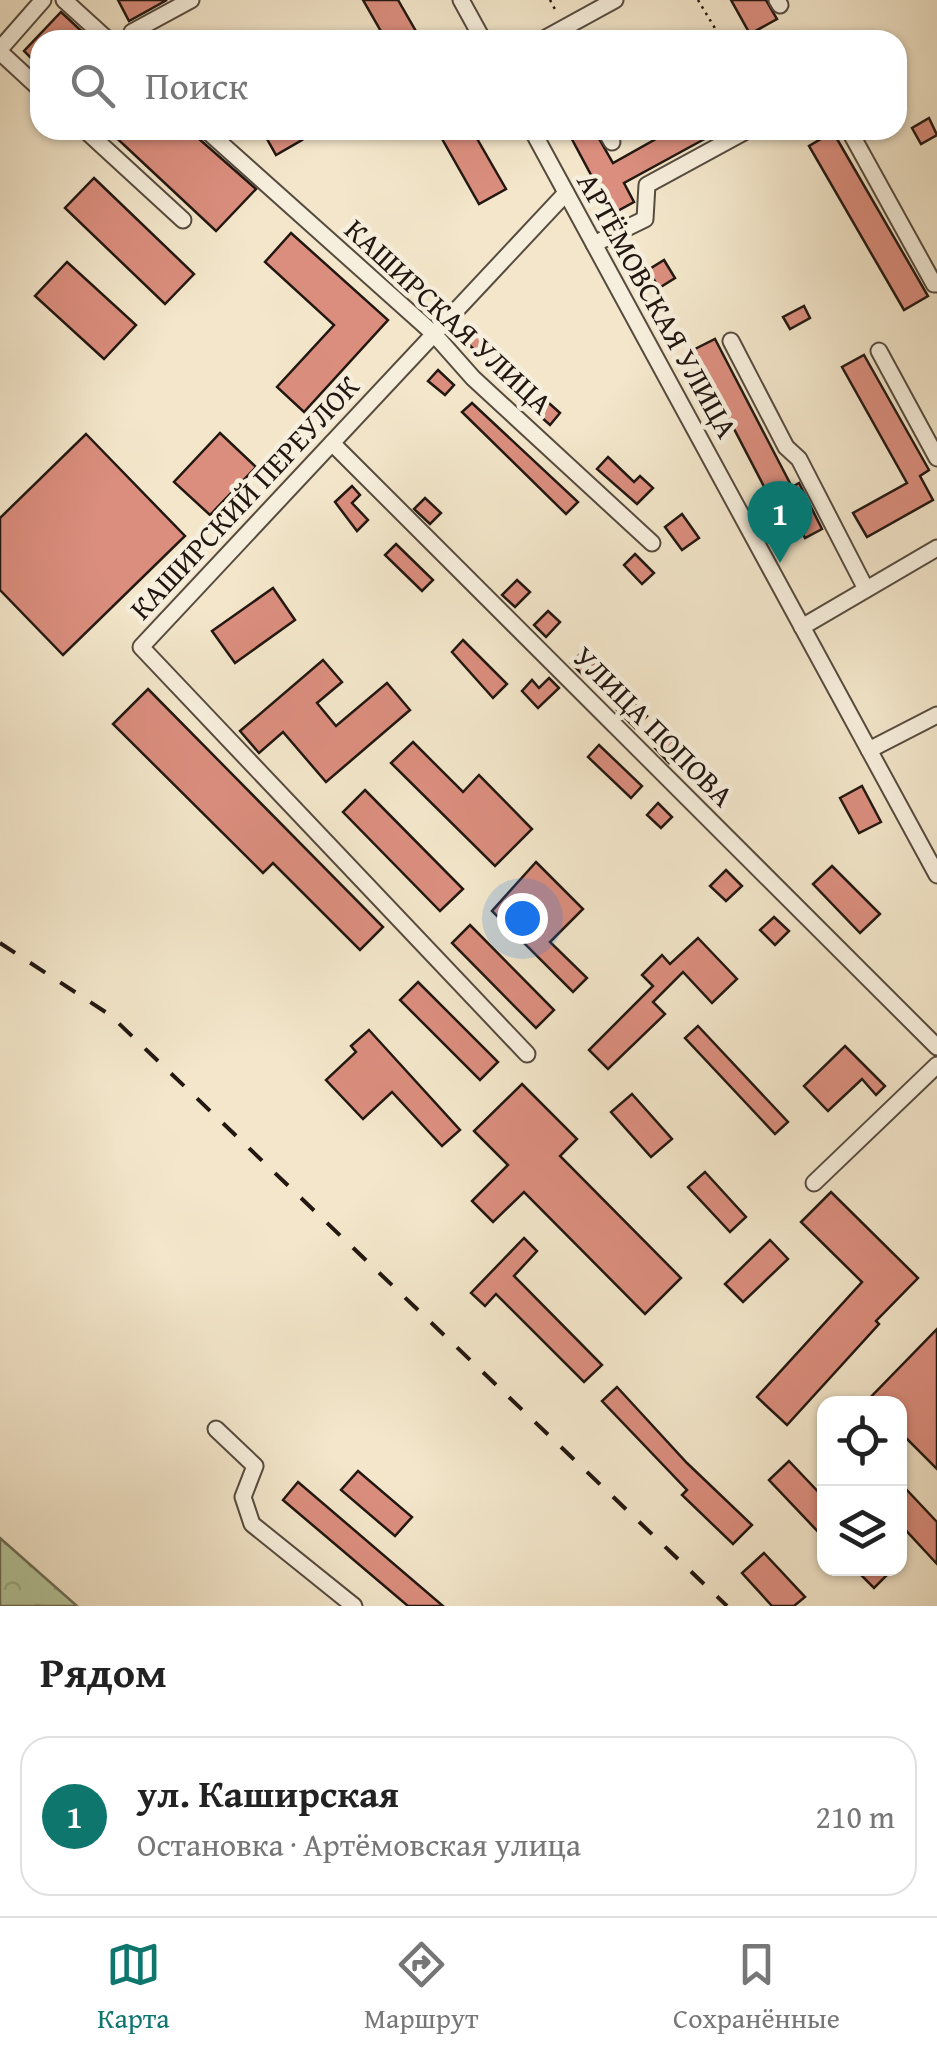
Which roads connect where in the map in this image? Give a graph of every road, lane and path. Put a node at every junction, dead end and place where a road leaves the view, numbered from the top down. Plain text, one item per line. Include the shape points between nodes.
1 (43, 0) edge
2 (64, 0) edge
3 (191, 0) edge
4 (462, 0) edge
5 (616, 0) edge
6 (698, 0) edge
7 (97, 30) edge
8 (136, 30) edge
9 (478, 30) edge
10 (563, 30) edge
11 (716, 30) edge
12 (0, 50) edge
13 (30, 79) edge
14 (96, 140) edge
15 (217, 140) edge
16 (537, 140) edge
17 (730, 140) edge
18 (855, 140) edge
19 (566, 193) junction
20 (183, 220) dead end
21 (594, 244) junction
22 (937, 284) edge
23 (434, 334) junction
24 (731, 341) dead end
25 (880, 351) dead end
26 (332, 443) junction
27 (937, 458) edge
28 (652, 543) dead end
29 (937, 548) edge
30 (866, 590) junction
31 (802, 626) junction
32 (937, 715) edge
33 (869, 750) junction
34 (937, 875) edge
35 (937, 1048) edge
36 (527, 1054) dead end
37 (937, 1065) edge
38 (814, 1183) dead end
39 (216, 1428) dead end
40 (354, 1606) edge

1 - 12 street
2 - 7 street
3 - 8 street
4 - 9 street
5 - 10 street
6 - 11 path
12 - 13 street
14 - 20 street
15 - 23 street, КАШИРСКАЯ УЛИЦА
16 - 19 street, АРТЁМОВСКАЯ УЛИЦА
17 - 21 street via 648,185 646,219
18 - 22 street
19 - 21 street, АРТЁМОВСКАЯ УЛИЦА
19 - 23 street, КАШИРСКИЙ ПЕРЕУЛОК
21 - 31 street, АРТЁМОВСКАЯ УЛИЦА
23 - 26 street, КАШИРСКИЙ ПЕРЕУЛОК
23 - 28 street, КАШИРСКАЯ УЛИЦА
24 - 30 street
25 - 27 street
26 - 35 street, УЛИЦА ПОПОВА
26 - 36 street, КАШИРСКИЙ ПЕРЕУЛОК via 141,647
29 - 30 street
30 - 31 street
31 - 33 street, АРТЁМОВСКАЯ УЛИЦА
32 - 33 street
33 - 34 street, АРТЁМОВСКАЯ УЛИЦА
37 - 38 street
39 - 40 street via 255,1466 244,1498 252,1524

